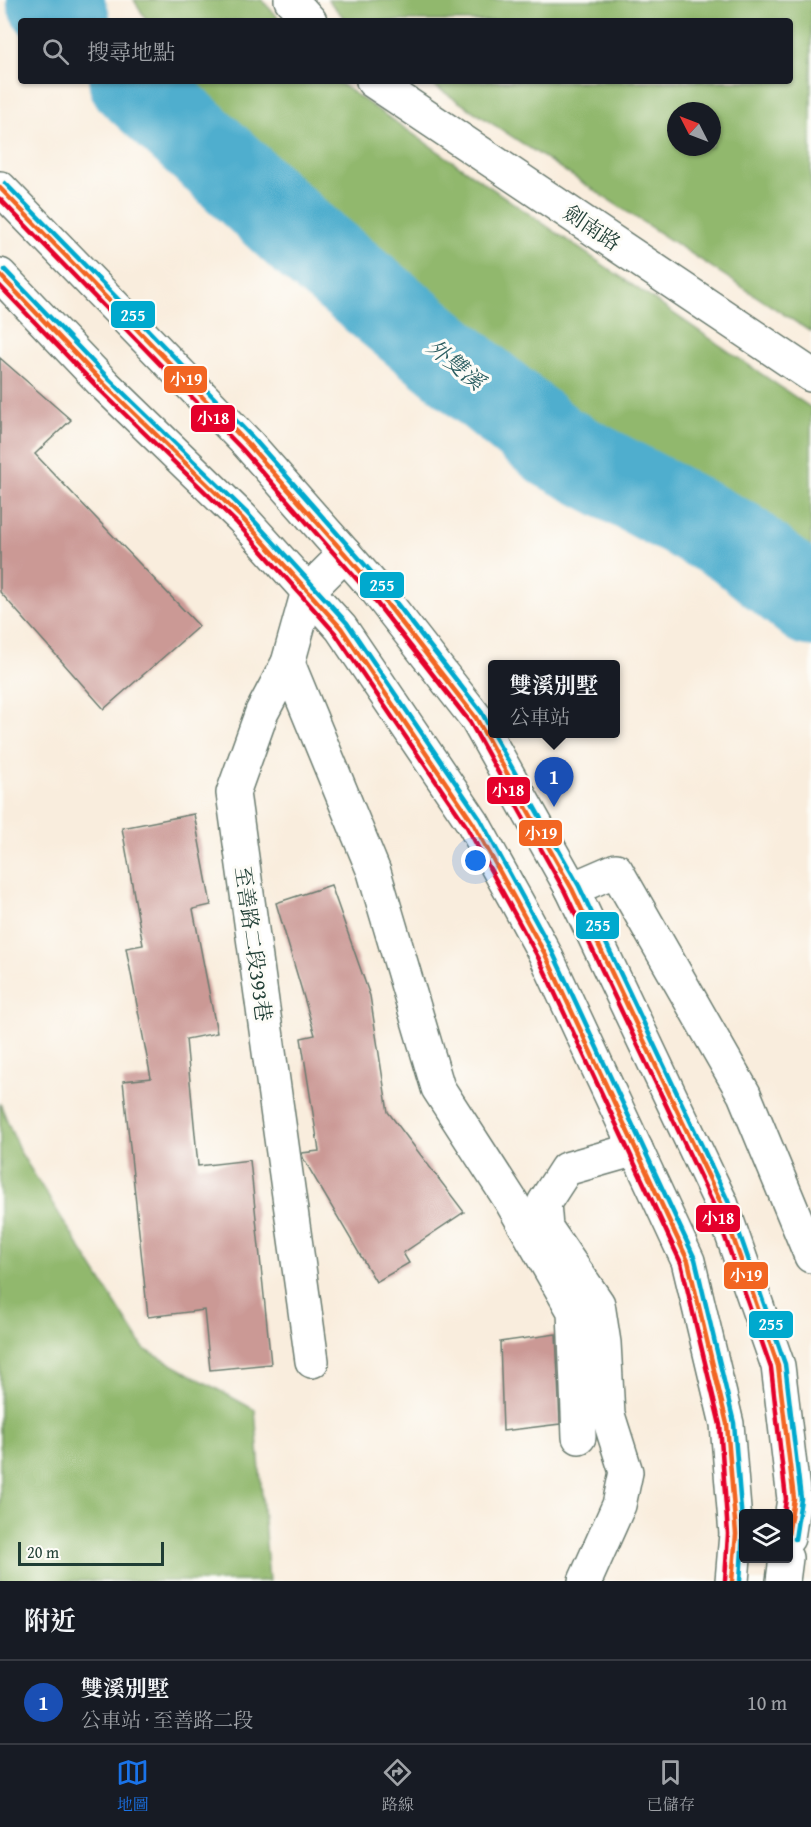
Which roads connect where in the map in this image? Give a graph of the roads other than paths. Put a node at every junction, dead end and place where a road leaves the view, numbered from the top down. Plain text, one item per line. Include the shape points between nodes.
1 (291, 0) edge
2 (307, 18) edge
3 (377, 84) edge
4 (0, 188) edge
5 (0, 275) edge
6 (811, 375) edge
7 (345, 554) junction
8 (308, 591) junction
9 (288, 663) junction
10 (572, 889) junction
11 (636, 1149) junction
12 (811, 1256) edge
13 (312, 1361) dead end
14 (579, 1437) dead end
15 (793, 1509) edge
16 (785, 1563) edge
17 (585, 1581) edge
18 (732, 1581) edge
19 (783, 1581) edge

1 - 2 street
3 - 6 street, 劍南路
4 - 7 street via 248,444
5 - 8 street via 105,385 242,518
7 - 8 street, 至善路二段393巷
7 - 10 street via 476,718
8 - 9 street, 至善路二段393巷
8 - 11 street via 341,628 473,824 545,954
9 - 13 street, 至善路二段393巷 via 262,712 233,794
9 - 14 street via 374,872 438,1088 511,1201 574,1311
10 - 12 street via 616,870 744,1094
10 - 15 street via 721,1203 778,1366
11 - 17 street via 566,1169 544,1203 546,1228 598,1304 608,1415 626,1472 619,1505
11 - 18 street via 688,1261 727,1424 736,1534
16 - 19 street

